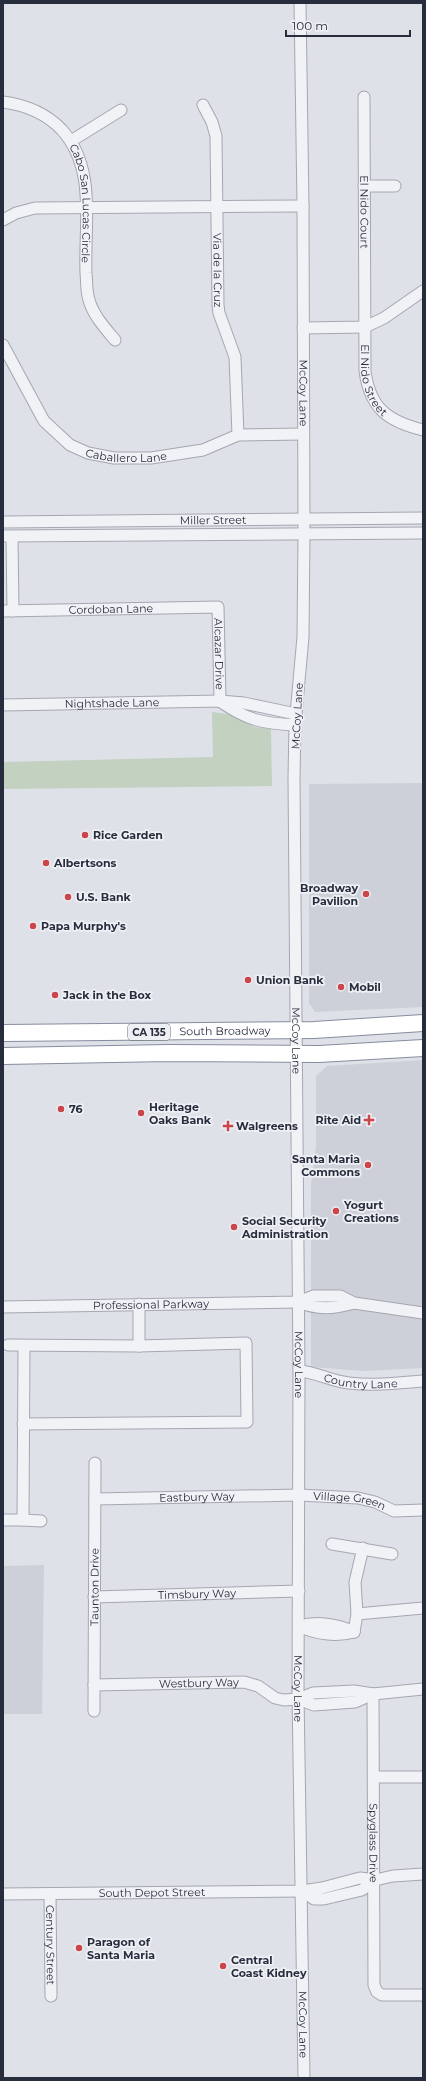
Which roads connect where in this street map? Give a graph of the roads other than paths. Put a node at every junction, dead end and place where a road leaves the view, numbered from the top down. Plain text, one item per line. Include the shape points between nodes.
1 (300, 3) edge
2 (364, 97) dead end
3 (3, 102) edge
4 (203, 105) dead end
5 (120, 110) dead end
6 (71, 141) junction
7 (364, 186) junction
8 (395, 186) dead end
9 (218, 206) junction
10 (303, 206) junction
11 (86, 208) junction
12 (3, 220) edge
13 (423, 291) edge
14 (365, 327) junction
15 (303, 328) junction
16 (115, 340) dead end
17 (3, 345) edge
18 (423, 430) edge
19 (303, 434) junction
20 (238, 435) junction
21 (304, 518) junction
22 (423, 518) edge
23 (3, 522) edge
24 (304, 533) junction
25 (423, 533) edge
26 (8, 536) edge
27 (218, 607) joint
28 (8, 611) edge
29 (220, 702) junction
30 (3, 705) edge
31 (296, 714) junction
32 (295, 726) junction
33 (423, 1023) edge
34 (295, 1030) junction
35 (3, 1032) edge
36 (89, 1032) junction
37 (423, 1048) edge
38 (295, 1054) junction
39 (88, 1055) junction
40 (3, 1056) edge
41 (298, 1302) junction
42 (139, 1304) junction
43 (3, 1307) edge
44 (423, 1313) edge
45 (8, 1346) dead end
46 (24, 1346) junction
47 (139, 1346) junction
48 (299, 1371) junction
49 (423, 1381) edge
50 (23, 1424) junction
51 (95, 1463) dead end
52 (299, 1495) junction
53 (95, 1499) junction
54 (423, 1510) edge
55 (3, 1520) edge
56 (23, 1520) junction
57 (41, 1521) dead end
58 (332, 1544) dead end
59 (363, 1548) junction
60 (392, 1554) dead end
61 (299, 1591) junction
62 (94, 1597) junction
63 (423, 1608) edge
64 (357, 1614) junction
65 (299, 1626) junction
66 (94, 1685) junction
67 (423, 1689) edge
68 (373, 1694) junction
69 (298, 1699) junction
70 (94, 1711) dead end
71 (374, 1777) junction
72 (423, 1778) edge
73 (423, 1874) edge
74 (375, 1880) junction
75 (302, 1891) junction
76 (3, 1894) edge
77 (50, 1894) junction
78 (423, 1995) edge
79 (51, 1996) dead end
80 (304, 2078) edge

1 - 10 street, McCoy Lane
2 - 7 street, El Nido Court
3 - 6 street, Cabo San Lucas Circle via 36,110 58,126
4 - 9 street, Via de la Cruz via 216,136
5 - 6 street
6 - 11 street, Cabo San Lucas Circle via 82,165
7 - 8 street
7 - 14 street, El Nido Court
9 - 10 street
9 - 11 street
9 - 20 street, Via de la Cruz via 218,305 235,357
10 - 15 street, McCoy Lane
11 - 12 street via 35,208
11 - 16 street, Cabo San Lucas Circle via 87,293 93,310
13 - 14 street via 384,318
14 - 15 street
14 - 18 street, El Nido Street via 365,371 374,402 398,421
15 - 19 street, McCoy Lane
17 - 20 street, Caballero Lane via 44,421 70,445 88,453 114,458 151,458 185,454 203,450
19 - 20 street, Caballero Lane
19 - 21 street, McCoy Lane
21 - 22 street, Miller Street
21 - 23 street, Miller Street
21 - 24 street, McCoy Lane
24 - 25 street, Miller Street
24 - 26 street, Miller Street
24 - 31 street, McCoy Lane via 302,637
26 - 28 street
27 - 28 street, Cordoban Lane
27 - 29 street, Alcazar Drive
29 - 30 street, Nightshade Lane
29 - 31 street, Nightshade Lane via 244,703
29 - 32 street via 257,721
31 - 32 street, McCoy Lane
32 - 34 street, McCoy Lane
33 - 34 highway, South Broadway / CA 135
34 - 36 highway, South Broadway / CA 135
34 - 38 street, McCoy Lane
35 - 36 highway, South Broadway / CA 135
36 - 39 highway
37 - 38 highway, South Broadway / CA 135
38 - 39 highway, South Broadway / CA 135
38 - 41 street, McCoy Lane
39 - 40 highway, South Broadway / CA 135
41 - 42 street, Professional Parkway
41 - 44 street, Professional Parkway via 313,1308 339,1308 354,1303
41 - 48 street, McCoy Lane
42 - 43 street, Professional Parkway
42 - 47 street
45 - 46 street
46 - 47 street
46 - 50 street
47 - 50 street via 246,1344 247,1422
48 - 49 street, Country Lane via 313,1372 331,1380 350,1383
48 - 52 street, McCoy Lane
50 - 56 street
51 - 53 street, Taunton Drive
52 - 53 street, Eastbury Way
52 - 54 street, Village Green via 358,1498 375,1502 394,1511
52 - 61 street, McCoy Lane
53 - 62 street, Taunton Drive
55 - 56 street
56 - 57 street
58 - 59 street
59 - 60 street
59 - 64 street via 355,1582
61 - 62 street, Timsbury Way
61 - 65 street, McCoy Lane
62 - 66 street, Taunton Drive
63 - 64 street
64 - 65 street via 354,1632 344,1627 310,1623
65 - 69 street, McCoy Lane
66 - 69 street, Westbury Way via 244,1682 258,1686 275,1698
66 - 70 street, Taunton Drive
67 - 68 street, Westbury Way
68 - 69 street, Westbury Way via 354,1690 313,1694
68 - 71 street, Spyglass Drive
69 - 75 street, McCoy Lane
71 - 72 street
71 - 74 street, Spyglass Drive
73 - 74 street
74 - 75 street via 362,1890 324,1899 314,1900
74 - 78 street, Spyglass Drive via 374,1985 377,1992 382,1995
75 - 77 street, South Depot Street
75 - 80 street, McCoy Lane
76 - 77 street, South Depot Street
77 - 79 street, Century Street

